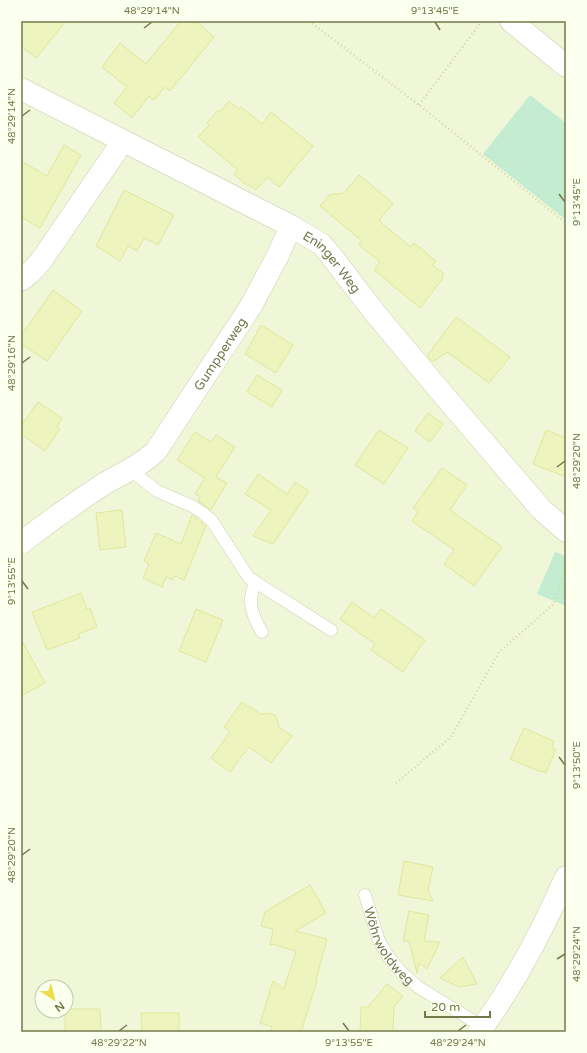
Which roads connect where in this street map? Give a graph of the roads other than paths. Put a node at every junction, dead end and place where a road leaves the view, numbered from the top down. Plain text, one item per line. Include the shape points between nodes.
1 (511, 21) edge
2 (566, 66) edge
3 (21, 89) edge
4 (123, 141) junction
5 (290, 226) junction
6 (21, 280) edge
7 (133, 468) junction
8 (566, 531) edge
9 (21, 543) edge
10 (255, 583) junction
11 (331, 630) dead end
12 (262, 632) dead end
13 (564, 886) edge
14 (365, 895) dead end
15 (481, 1029) edge

1 - 2 street
3 - 4 street, Eninger Weg
4 - 5 street, Eninger Weg
4 - 6 street via 44,256
5 - 7 street, Gumpperweg via 251,306 165,440 146,461
5 - 8 street, Eninger Weg via 315,240 329,253 441,392 541,508
7 - 9 street, Gumpperweg via 95,490
7 - 10 lane via 138,476 158,491 203,512 212,521 244,572
10 - 11 lane
10 - 12 lane via 250,601 253,616
13 - 15 street, Wöhrwoldweg via 518,972
14 - 15 lane, Wöhrwoldweg via 379,941 400,971 418,987

